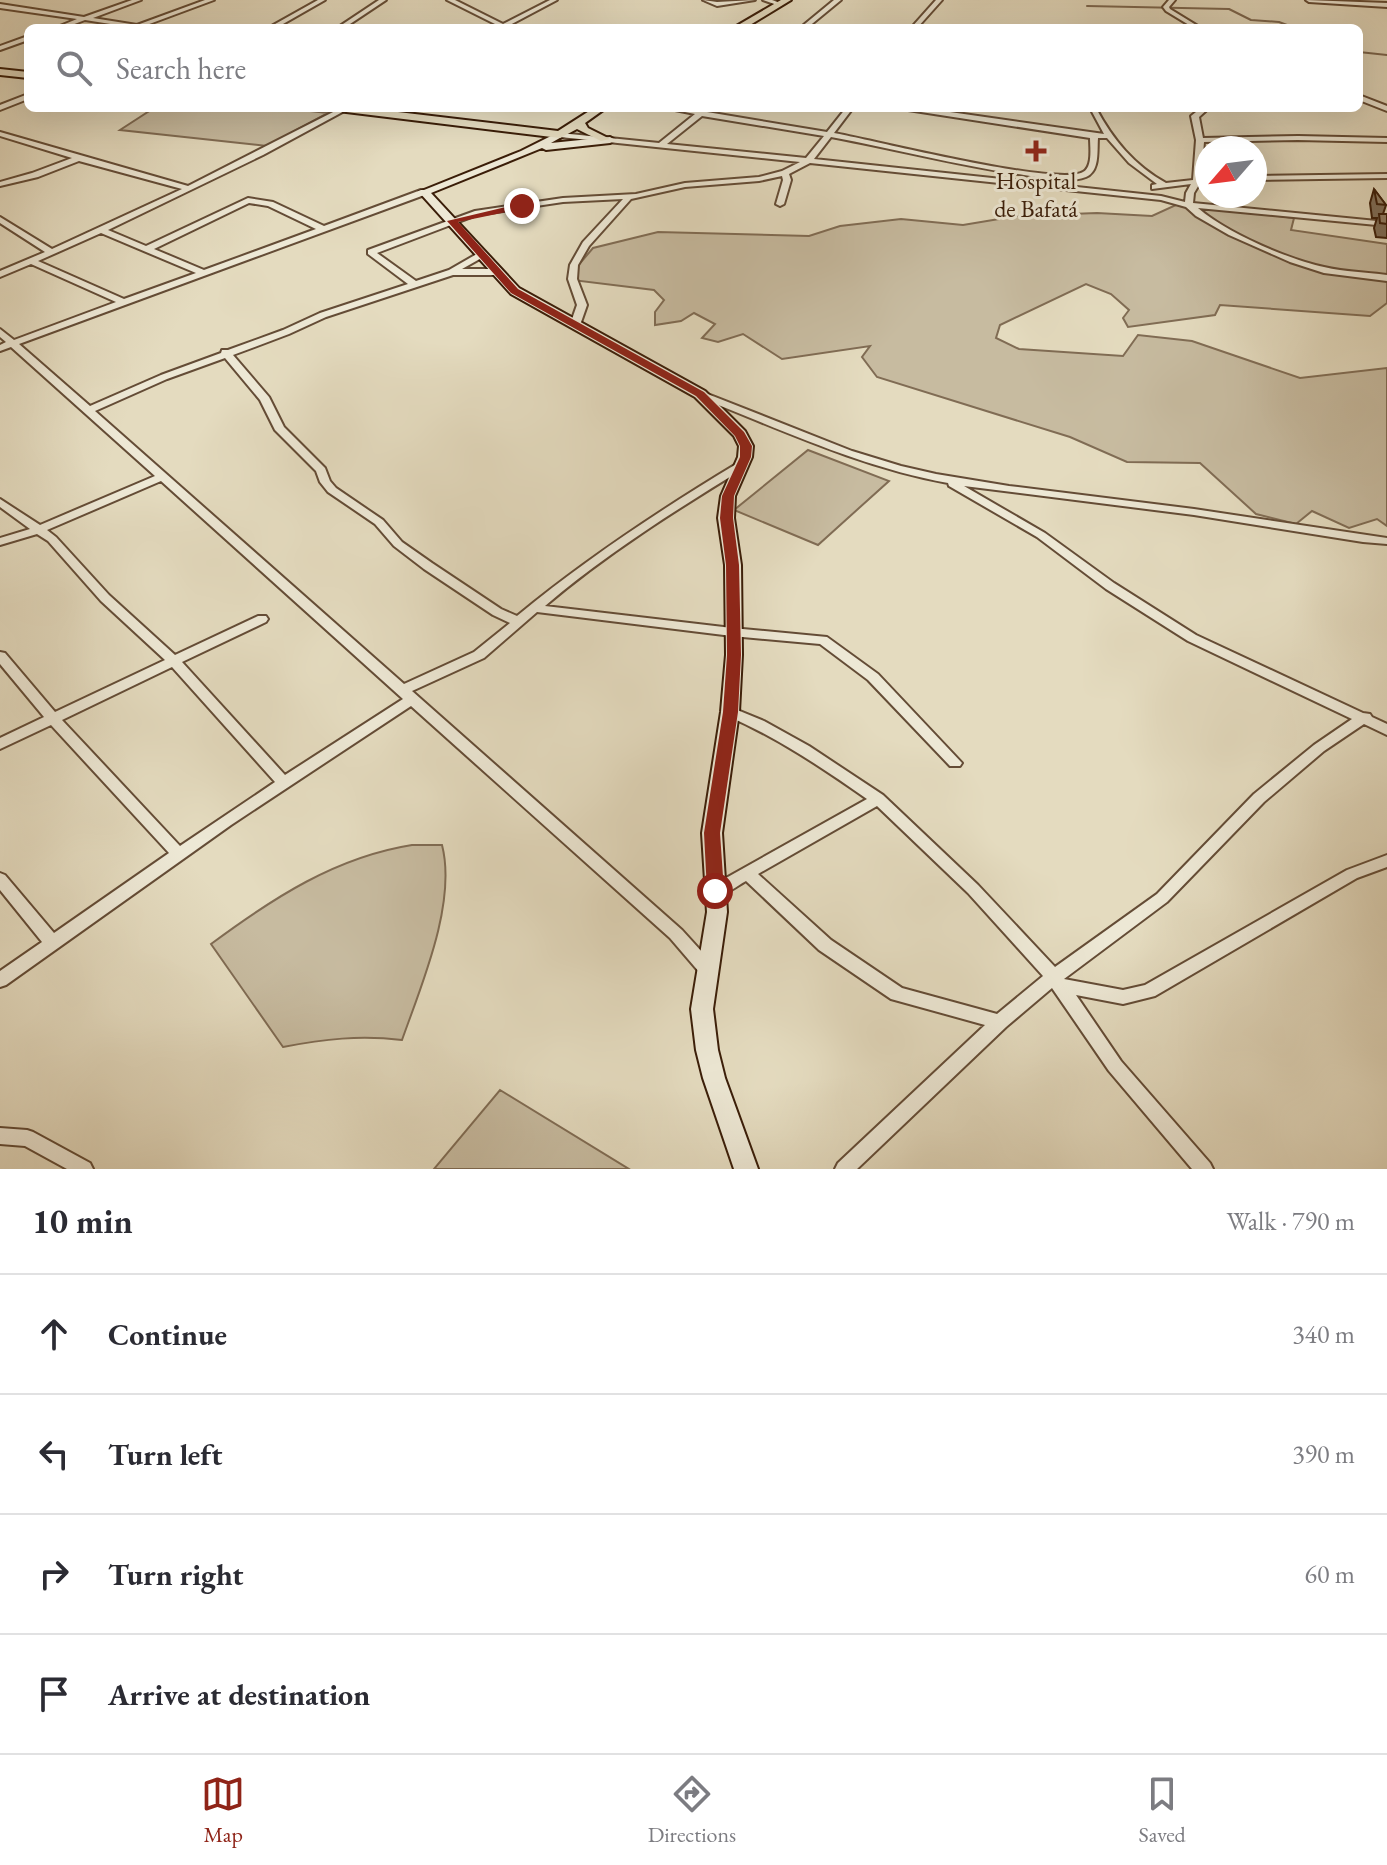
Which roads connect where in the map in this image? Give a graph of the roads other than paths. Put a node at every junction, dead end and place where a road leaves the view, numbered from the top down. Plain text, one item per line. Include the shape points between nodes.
1 (138, 0) edge
2 (211, 0) edge
3 (322, 0) edge
4 (383, 0) edge
5 (450, 0) edge
6 (554, 0) edge
7 (667, 0) edge
8 (706, 0) edge
9 (752, 0) edge
10 (766, 0) edge
11 (838, 0) edge
12 (939, 0) edge
13 (1172, 0) edge
14 (1309, 0) edge
15 (677, 2) dead end
16 (783, 2) edge
17 (1370, 2) edge
18 (1387, 5) edge
19 (0, 6) edge
20 (85, 19) junction
21 (70, 24) edge
22 (122, 24) edge
23 (143, 24) edge
24 (278, 24) edge
25 (346, 24) edge
26 (497, 24) edge
27 (509, 24) edge
28 (745, 24) edge
29 (808, 24) edge
30 (918, 24) edge
31 (1191, 24) edge
32 (24, 39) edge
33 (0, 48) edge
34 (0, 72) edge
35 (24, 75) edge
36 (24, 98) edge
37 (1363, 99) edge
38 (0, 108) edge
39 (1387, 109) edge
40 (345, 112) edge
41 (375, 112) edge
42 (594, 112) edge
43 (703, 112) edge
44 (709, 112) edge
45 (847, 112) edge
46 (935, 112) edge
47 (1095, 112) edge
48 (1200, 112) edge
49 (581, 120) junction
50 (528, 131) junction
51 (0, 134) edge
52 (560, 135) junction
53 (829, 135) junction
54 (1094, 136) junction
55 (1107, 136) junction
56 (1199, 136) edge
57 (1267, 139) edge
58 (608, 140) junction
59 (1387, 141) edge
60 (661, 145) junction
61 (538, 146) junction
62 (525, 153) junction
63 (80, 158) junction
64 (808, 161) junction
65 (785, 173) junction
66 (1387, 176) edge
67 (1267, 178) edge
68 (1195, 181) edge
69 (0, 184) edge
70 (1195, 184) edge
71 (1163, 185) junction
72 (189, 189) junction
73 (424, 192) junction
74 (1125, 194) junction
75 (628, 197) junction
76 (780, 204) dead end
77 (1189, 205) junction
78 (0, 219) edge
79 (452, 221) junction
80 (1387, 224) edge
81 (100, 229) junction
82 (323, 229) junction
83 (146, 249) junction
84 (51, 252) junction
85 (482, 254) junction
86 (31, 261) junction
87 (452, 272) junction
88 (498, 272) junction
89 (204, 273) junction
90 (0, 274) edge
91 (1387, 278) edge
92 (414, 284) junction
93 (123, 302) junction
94 (575, 325) junction
95 (0, 332) edge
96 (6, 345) edge
97 (225, 352) junction
98 (700, 394) junction
99 (88, 411) junction
100 (742, 465) junction
101 (162, 477) junction
102 (942, 478) junction
103 (0, 502) edge
104 (41, 529) junction
105 (1387, 541) edge
106 (0, 542) edge
107 (533, 608) junction
108 (262, 619) dead end
109 (519, 622) junction
110 (732, 632) junction
111 (0, 656) edge
112 (173, 661) junction
113 (407, 695) junction
114 (730, 712) junction
115 (1365, 717) junction
116 (54, 720) junction
117 (1387, 730) edge
118 (0, 744) edge
119 (955, 763) dead end
120 (284, 783) junction
121 (878, 799) junction
122 (179, 854) junction
123 (1387, 861) edge
124 (746, 872) junction
125 (0, 879) edge
126 (715, 891) junction
127 (52, 942) junction
128 (706, 968) junction
129 (0, 980) edge
130 (1057, 982) junction
131 (1000, 1022) junction
132 (0, 1136) edge
133 (84, 1169) edge
134 (746, 1169) edge
135 (844, 1169) edge
136 (1204, 1169) edge

1 - 20 street
2 - 23 street
3 - 24 street
4 - 25 street
5 - 26 street
6 - 27 street
7 - 15 street
8 - 9 street
10 - 16 street
11 - 29 street
12 - 30 street
13 - 31 street via 1168,10
14 - 17 street
16 - 28 main road
17 - 18 street
19 - 20 street
20 - 21 street
20 - 22 street
32 - 33 street
34 - 35 main road
36 - 38 street
37 - 39 street
40 - 72 street
41 - 50 main road
42 - 49 main road
43 - 60 street
44 - 53 street
45 - 53 street
46 - 54 street
47 - 55 street
48 - 56 street via 1195,116
49 - 50 main road
49 - 52 main road
49 - 58 main road via 583,130
50 - 52 main road
50 - 61 main road via 540,140
51 - 63 street
52 - 58 street
52 - 61 street
53 - 54 street via 1071,178 1092,168
53 - 64 street
54 - 55 street
55 - 71 street
57 - 59 street
58 - 60 street
58 - 62 street
60 - 64 street
61 - 62 street
62 - 73 street
63 - 69 street
63 - 72 street
64 - 65 street
64 - 74 street
65 - 75 street
65 - 76 street
66 - 67 street
68 - 71 street
70 - 77 street
71 - 74 street
72 - 81 street
73 - 79 street
73 - 82 street
74 - 77 street
75 - 79 street via 540,203
75 - 94 street via 573,266 582,305
77 - 80 street
77 - 91 street via 1213,224 1313,267
78 - 84 street
79 - 85 street
79 - 92 street via 371,252
81 - 83 street
81 - 84 street
82 - 83 street via 270,204 248,200
82 - 89 street
83 - 89 street
84 - 86 street
85 - 87 street
85 - 88 street
86 - 90 street
86 - 93 street
87 - 88 street
87 - 92 street
88 - 94 street via 515,291
89 - 93 street
92 - 97 street
93 - 96 street
94 - 98 street
95 - 96 street
96 - 99 street
97 - 99 street
97 - 109 street via 332,490 379,522 428,566
98 - 100 street via 740,434 746,446
98 - 102 street via 857,456
99 - 101 street
100 - 107 street via 666,511
100 - 110 street via 728,496 726,518 733,565
101 - 104 street
101 - 113 street
102 - 105 street
102 - 115 street via 1041,535 1192,638
103 - 104 street
104 - 106 street
104 - 112 street
107 - 109 street
107 - 110 street
108 - 112 street
109 - 113 street via 479,655
110 - 114 street
110 - 119 street via 823,640 873,677
111 - 116 street
112 - 116 street
112 - 120 street
113 - 120 street
113 - 128 street via 676,934
114 - 121 street via 804,749
114 - 126 street via 712,833
115 - 117 street
115 - 130 street via 1259,798 1162,898
116 - 118 street
116 - 122 street
120 - 122 street
121 - 124 street
121 - 130 street via 973,889
122 - 127 street
123 - 130 street via 1352,874 1149,991 1123,997
124 - 126 street
124 - 131 street via 825,945 897,994
125 - 127 street
126 - 128 street via 717,912
127 - 129 street
128 - 134 street via 702,1009 707,1050
130 - 131 street
130 - 136 street via 1115,1066
131 - 135 street
132 - 133 street via 27,1138

